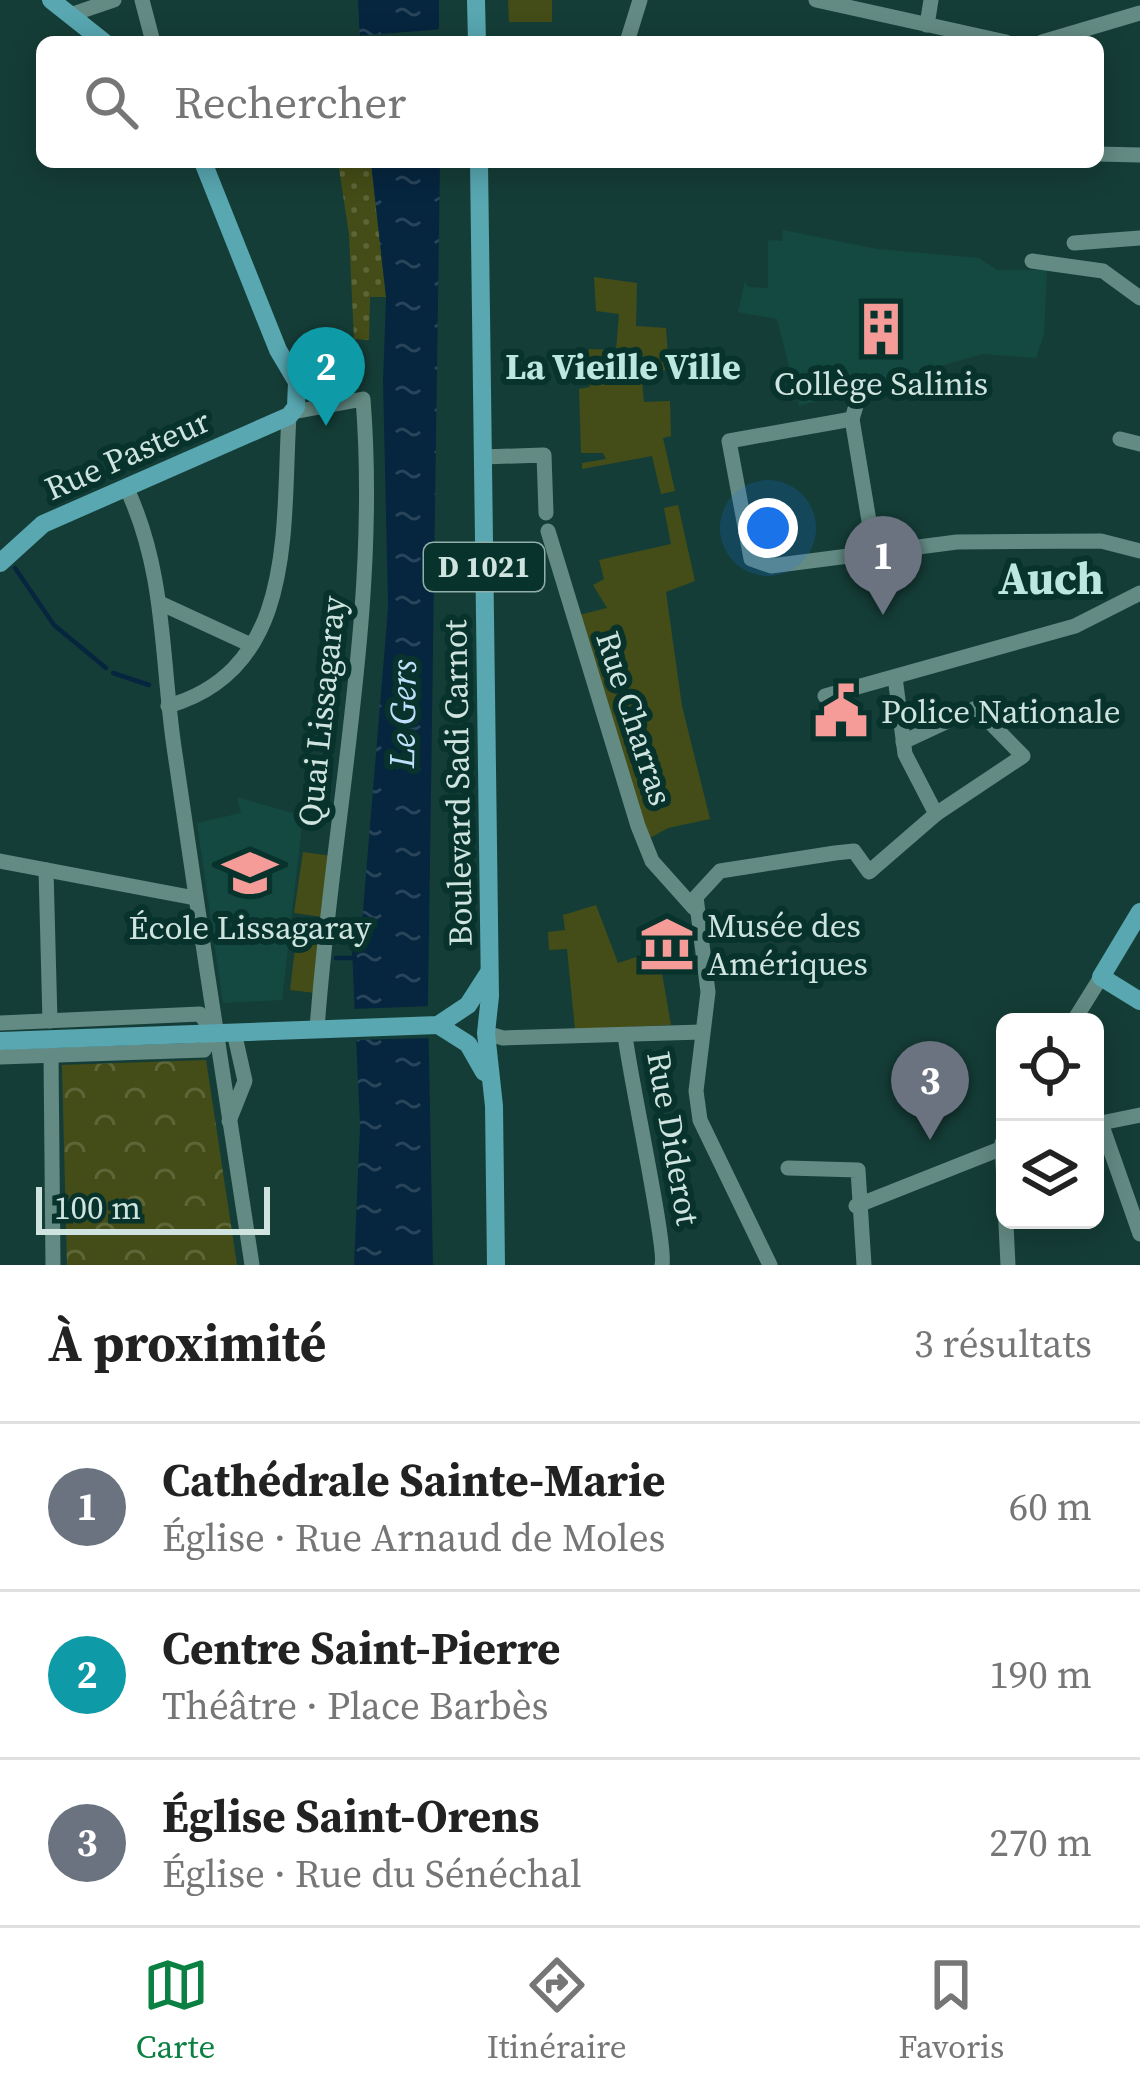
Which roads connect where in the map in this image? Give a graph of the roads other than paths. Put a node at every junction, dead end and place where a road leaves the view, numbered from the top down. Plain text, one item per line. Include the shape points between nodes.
1 (52, 0) edge
2 (114, 0) edge
3 (142, 0) edge
4 (476, 0) edge
5 (640, 0) edge
6 (816, 0) edge
7 (931, 0) edge
8 (1140, 13) edge
9 (70, 15) junction
10 (927, 25) junction
11 (96, 36) edge
12 (151, 36) edge
13 (477, 36) edge
14 (629, 36) edge
15 (978, 36) edge
16 (1062, 36) edge
17 (1104, 154) edge
18 (1140, 154) edge
19 (204, 168) edge
20 (479, 168) edge
21 (1140, 238) edge
22 (1074, 243) dead end
23 (1032, 262) dead end
24 (1140, 298) edge
25 (860, 396) dead end
26 (291, 414) junction
27 (852, 419) junction
28 (1120, 439) dead end
29 (1140, 444) edge
30 (483, 457) junction
31 (125, 487) junction
32 (43, 524) junction
33 (0, 535) edge
34 (1140, 550) edge
35 (874, 551) junction
36 (0, 563) edge
37 (1140, 593) edge
38 (163, 604) junction
39 (251, 645) junction
40 (895, 677) junction
41 (825, 696) dead end
42 (168, 706) junction
43 (903, 742) junction
44 (936, 814) junction
45 (0, 861) edge
46 (46, 870) junction
47 (195, 898) junction
48 (694, 908) junction
49 (1140, 912) edge
50 (489, 972) junction
51 (1101, 977) junction
52 (1140, 1001) edge
53 (1079, 1013) edge
54 (50, 1021) junction
55 (0, 1023) edge
56 (438, 1025) junction
57 (320, 1029) junction
58 (224, 1032) junction
59 (702, 1032) junction
60 (486, 1034) junction
61 (625, 1035) junction
62 (0, 1041) edge
63 (51, 1055) junction
64 (0, 1057) edge
65 (494, 1106) junction
66 (1140, 1115) edge
67 (229, 1121) junction
68 (1104, 1123) edge
69 (1104, 1140) edge
70 (996, 1147) edge
71 (788, 1168) dead end
72 (856, 1206) junction
73 (1007, 1229) edge
74 (1140, 1234) edge
75 (663, 1259) edge
76 (53, 1265) edge
77 (252, 1265) edge
78 (496, 1265) edge
79 (680, 1265) edge
80 (770, 1265) edge
81 (864, 1265) edge
82 (1008, 1265) edge

1 - 9 main road
2 - 9 street
3 - 12 street
4 - 13 main road
5 - 14 street
6 - 10 street
7 - 10 street
8 - 16 street
9 - 11 main road
10 - 15 street
17 - 18 street
19 - 26 main road via 297,382
20 - 30 main road, Boulevard Sadi Carnot / D 1021
21 - 22 street
23 - 24 street via 1103,271
25 - 27 street
26 - 31 main road, Rue Pasteur
26 - 39 street via 278,578
26 - 57 street, Quai Lissagaray via 363,399 364,593
27 - 35 street
27 - 35 street via 730,441 752,559 771,566
28 - 29 street
30 - 48 street, Rue Charras via 544,454 547,522 646,849
30 - 50 main road, Boulevard Sadi Carnot / D 1021
31 - 32 main road, Rue Pasteur
31 - 38 street
32 - 33 main road
32 - 36 main road, Rue Pasteur
34 - 35 street via 1101,541
37 - 40 street via 1094,620
38 - 39 street
38 - 42 street
39 - 42 street via 240,666 204,695
40 - 41 street
40 - 43 street
42 - 47 street
43 - 44 street
43 - 44 street via 976,708 1023,756
44 - 48 street via 869,872 854,851 720,871
45 - 46 street
46 - 47 street
46 - 54 street
47 - 58 street
48 - 59 street via 708,992
49 - 51 main road
50 - 56 main road, Boulevard Sadi Carnot via 468,1005
50 - 60 main road, Boulevard Sadi Carnot / D 1021
51 - 52 main road
51 - 53 street
54 - 55 street
54 - 58 street via 200,1014
56 - 57 main road
56 - 65 main road, Boulevard Sadi Carnot via 468,1044
57 - 58 main road
58 - 62 main road
58 - 63 street via 204,1050
58 - 67 street
58 - 67 street via 245,1081
59 - 61 street
59 - 80 street via 700,1120
60 - 61 street
60 - 65 main road, Boulevard Sadi Carnot / D 1021
61 - 75 street, Rue Diderot
63 - 64 street
63 - 76 street
65 - 78 main road, Boulevard Sadi Carnot / D 1021
66 - 68 street
67 - 77 street
69 - 74 street
70 - 72 street
71 - 72 street via 858,1170
72 - 81 street
73 - 82 street
75 - 79 street, Rue Diderot

